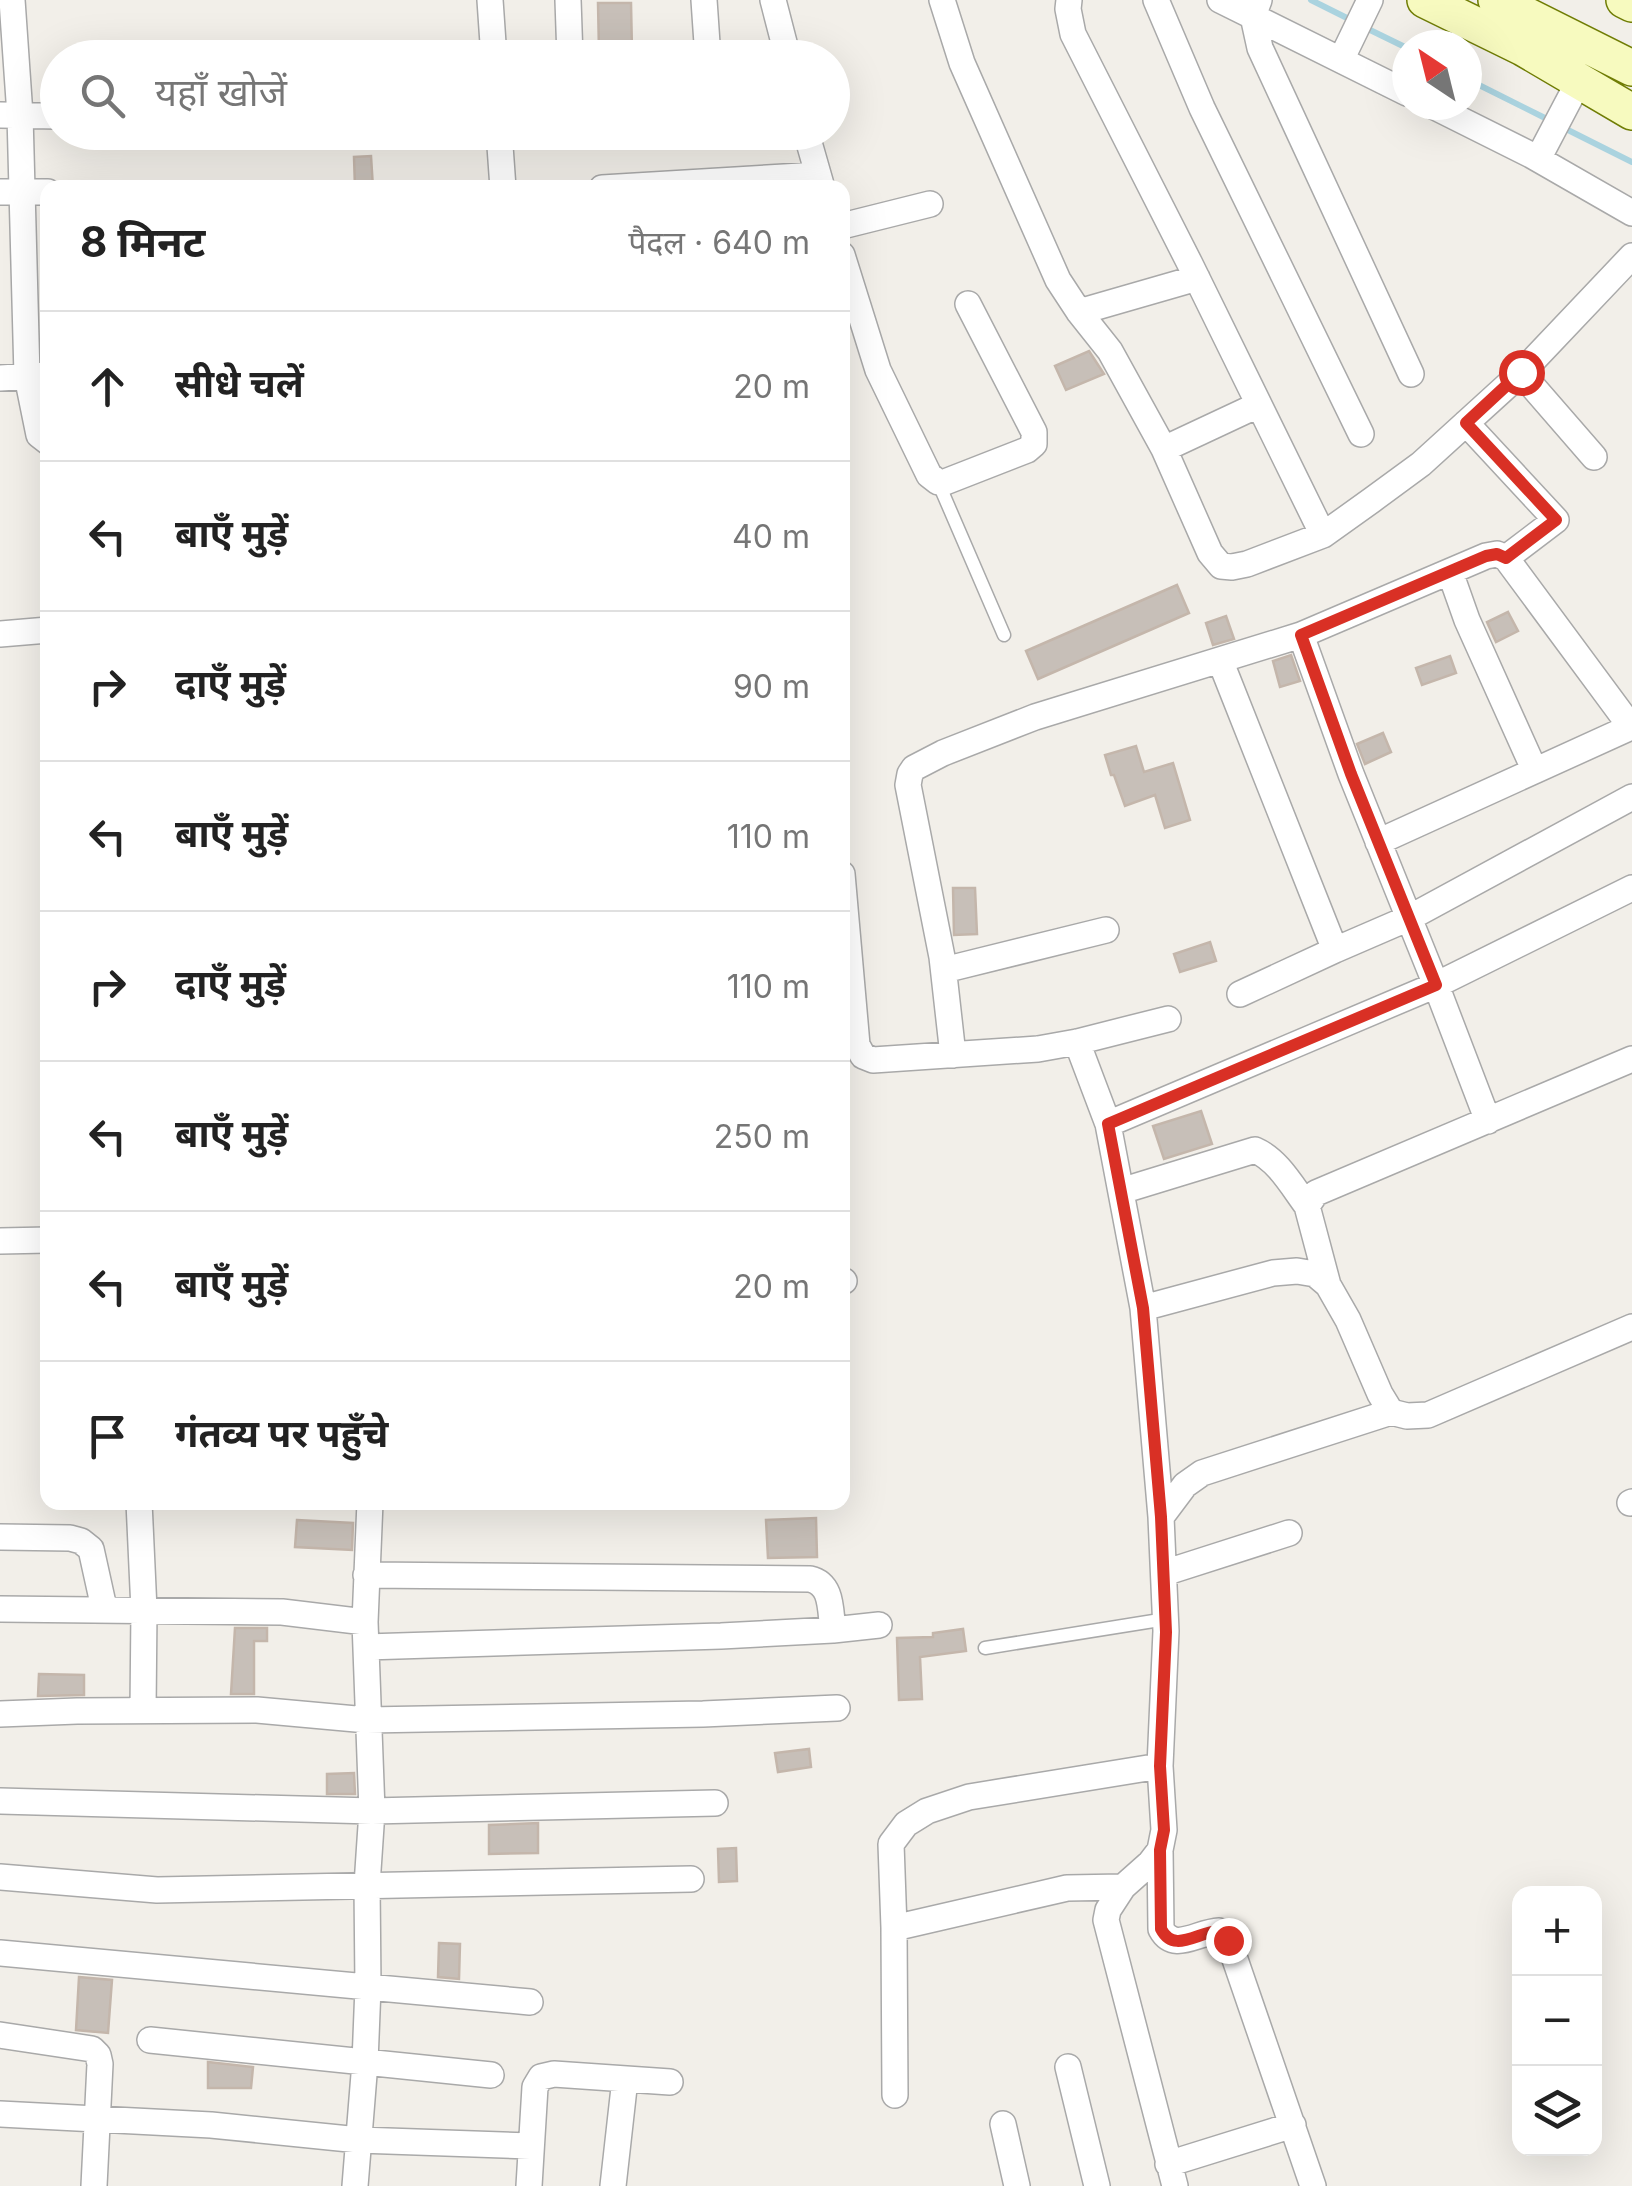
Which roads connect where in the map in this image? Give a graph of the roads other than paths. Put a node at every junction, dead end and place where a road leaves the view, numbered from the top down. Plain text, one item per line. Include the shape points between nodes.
1 (12, 0) edge
2 (490, 0) edge
3 (568, 0) edge
4 (704, 0) edge
5 (773, 0) edge
6 (942, 0) edge
7 (1069, 0) edge
8 (1156, 0) edge
9 (1220, 0) edge
10 (1424, 0) edge
11 (1496, 0) edge
12 (1624, 0) edge
13 (1632, 4) edge
14 (1256, 7) edge
15 (1367, 7) edge
16 (493, 40) edge
17 (569, 40) edge
18 (707, 40) edge
19 (783, 40) edge
20 (1344, 55) junction
21 (1632, 68) edge
22 (1579, 81) junction
23 (1392, 84) edge
24 (1632, 112) edge
25 (10, 115) edge
26 (40, 116) edge
27 (1465, 120) edge
28 (500, 150) edge
29 (811, 150) edge
30 (1540, 153) junction
31 (502, 180) edge
32 (820, 180) edge
33 (23, 192) edge
34 (930, 204) dead end
35 (1632, 213) edge
36 (850, 224) edge
37 (1632, 256) edge
38 (1197, 278) junction
39 (850, 280) edge
40 (968, 304) dead end
41 (1079, 312) junction
42 (1521, 372) junction
43 (1412, 374) dead end
44 (37, 376) edge
45 (0, 378) edge
46 (1258, 405) junction
47 (1466, 423) junction
48 (1361, 434) dead end
49 (40, 436) edge
50 (1164, 449) junction
51 (1594, 457) dead end
52 (938, 482) junction
53 (1322, 534) junction
54 (1506, 558) junction
55 (1450, 572) junction
56 (40, 631) edge
57 (0, 634) edge
58 (1301, 635) junction
59 (1004, 636) dead end
60 (1220, 660) junction
61 (1631, 728) edge
62 (1534, 770) junction
63 (1632, 796) edge
64 (1378, 842) junction
65 (1632, 888) edge
66 (1409, 918) junction
67 (1106, 930) dead end
68 (1335, 950) junction
69 (850, 960) edge
70 (944, 970) junction
71 (1436, 985) junction
72 (1240, 994) dead end
73 (1168, 1019) dead end
74 (1077, 1042) junction
75 (953, 1055) junction
76 (1632, 1060) edge
77 (1488, 1121) junction
78 (1108, 1124) junction
79 (1120, 1191) junction
80 (1307, 1206) junction
81 (40, 1240) edge
82 (0, 1241) edge
83 (1328, 1285) junction
84 (1143, 1308) junction
85 (1632, 1327) edge
86 (1390, 1412) junction
87 (139, 1510) edge
88 (370, 1510) edge
89 (1161, 1517) junction
90 (1289, 1532) dead end
91 (0, 1538) edge
92 (1164, 1573) junction
93 (366, 1575) junction
94 (104, 1608) junction
95 (0, 1609) edge
96 (144, 1610) junction
97 (1166, 1619) junction
98 (879, 1624) dead end
99 (833, 1630) junction
100 (365, 1634) junction
101 (985, 1648) dead end
102 (837, 1708) dead end
103 (143, 1710) junction
104 (0, 1714) edge
105 (367, 1720) junction
106 (1160, 1766) junction
107 (0, 1801) edge
108 (715, 1803) dead end
109 (372, 1810) junction
110 (1160, 1850) junction
111 (0, 1877) edge
112 (691, 1879) dead end
113 (367, 1885) junction
114 (1123, 1887) junction
115 (894, 1928) junction
116 (0, 1953) edge
117 (368, 1988) junction
118 (530, 2002) dead end
119 (0, 2035) edge
120 (150, 2040) dead end
121 (366, 2062) junction
122 (1068, 2067) dead end
123 (491, 2075) dead end
124 (625, 2079) junction
125 (670, 2082) dead end
126 (895, 2095) dead end
127 (0, 2114) edge
128 (96, 2120) junction
129 (1003, 2124) dead end
130 (1293, 2125) junction
131 (359, 2140) junction
132 (530, 2146) junction
133 (1172, 2175) edge
134 (94, 2186) edge
135 (355, 2186) edge
136 (529, 2186) edge
137 (614, 2186) edge
138 (1017, 2186) edge
139 (1097, 2186) edge
140 (1313, 2186) edge

1 - 25 street
2 - 16 street
3 - 17 street
4 - 18 street
5 - 19 street
6 - 41 street via 962,63 1058,280
7 - 38 street via 1074,34
8 - 48 street
9 - 14 street
10 - 22 street
11 - 21 street
12 - 13 street
14 - 20 street
14 - 43 street via 1260,48
15 - 20 street
20 - 23 street
22 - 24 street
22 - 30 street
25 - 26 street
25 - 33 street
27 - 30 street
28 - 31 street
29 - 32 street
30 - 35 street
33 - 44 street
34 - 36 street
37 - 42 street
38 - 41 street
38 - 46 street
39 - 52 street via 878,370
40 - 52 street via 1034,432 1034,444
41 - 50 street via 1110,350
42 - 47 street
42 - 51 street
44 - 45 street
44 - 49 street
46 - 50 street
46 - 53 street
47 - 53 street via 1422,464
47 - 54 street via 1556,520
50 - 53 street via 1222,566 1246,564
52 - 59 lane
54 - 55 street via 1486,556
54 - 61 street
55 - 58 street
55 - 62 street
56 - 57 street
58 - 60 street
58 - 64 street
60 - 68 street
60 - 70 street via 1036,718 914,768 908,785
61 - 62 street
62 - 64 street
63 - 66 street
64 - 66 street
65 - 71 street
66 - 68 street
66 - 71 street
67 - 70 street
68 - 72 street
69 - 75 street via 863,1056
70 - 75 street
71 - 77 street
71 - 78 street
73 - 74 street
74 - 75 street
74 - 78 street
76 - 77 street
77 - 80 street via 1324,1188
78 - 79 street
79 - 80 street via 1255,1150 1268,1156
79 - 84 street
80 - 83 street
81 - 82 street
83 - 84 street via 1315,1274 1285,1272
83 - 86 street
84 - 89 street
85 - 86 street via 1428,1415
86 - 89 street via 1202,1472
87 - 96 street
88 - 93 street
89 - 92 street
90 - 92 street
91 - 94 street via 81,1541 91,1550
92 - 97 street
93 - 99 street via 810,1579 825,1587
93 - 100 street
94 - 95 street
94 - 96 street
96 - 100 street via 282,1612
96 - 103 street
97 - 101 lane
97 - 106 street
98 - 99 street
99 - 100 street via 721,1636
100 - 105 street
102 - 105 street
103 - 104 street
103 - 105 street via 257,1710
105 - 109 street
106 - 110 street
106 - 115 street via 969,1797 927,1811 891,1844
107 - 109 street
108 - 109 street
109 - 113 street
110 - 114 street
110 - 130 street via 1166,1940 1224,1934
111 - 113 street via 157,1890
112 - 113 street
113 - 117 street
114 - 115 street via 1067,1888
114 - 133 street via 1106,1920
115 - 126 street
116 - 117 street
117 - 118 street
117 - 121 street
119 - 128 street via 92,2049 100,2064
120 - 121 street
121 - 123 street
121 - 131 street
122 - 139 street
124 - 125 street
124 - 132 street via 541,2077
124 - 137 street
127 - 128 street
128 - 131 street
128 - 134 street
129 - 138 street
130 - 133 street
130 - 140 street
131 - 132 street
131 - 135 street
132 - 136 street

